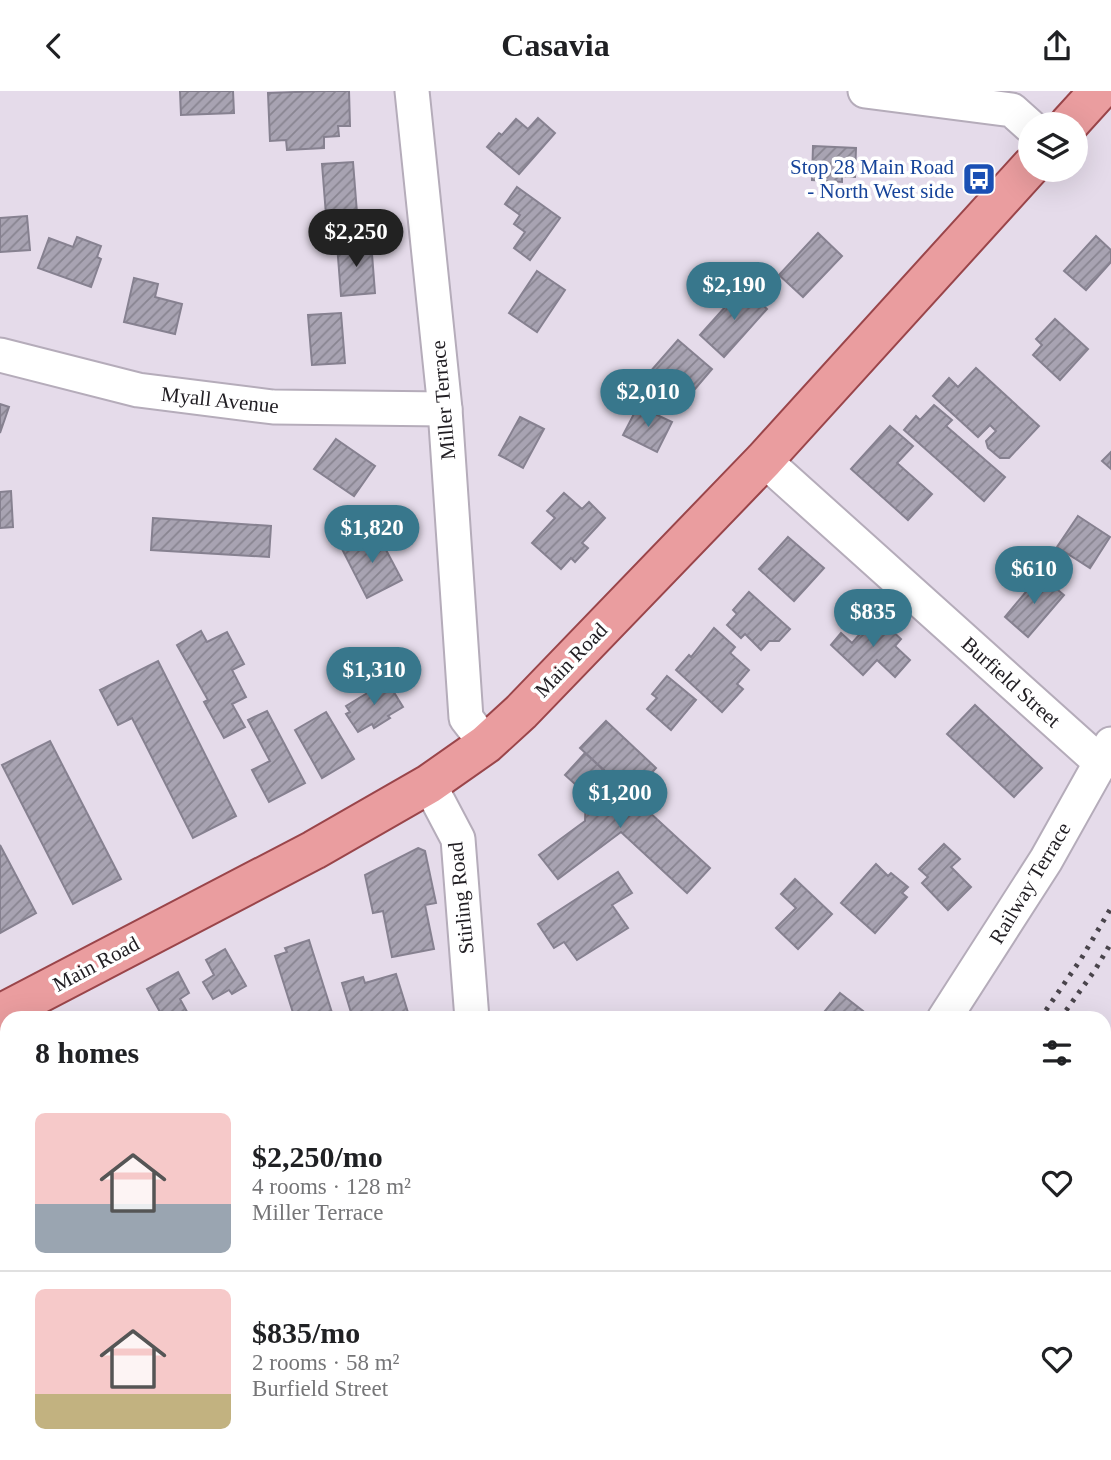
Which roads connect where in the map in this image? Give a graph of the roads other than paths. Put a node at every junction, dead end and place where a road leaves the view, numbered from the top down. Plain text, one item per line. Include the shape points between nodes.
1 (412, 91) edge
2 (866, 91) edge
3 (1099, 91) edge
4 (1080, 112) edge
5 (1018, 115) edge
6 (1018, 180) edge
7 (0, 355) edge
8 (445, 409) junction
9 (764, 460) junction
10 (486, 744) junction
11 (1106, 753) edge
12 (429, 784) junction
13 (6, 1011) edge
14 (471, 1011) edge
15 (949, 1011) edge

1 - 8 street, Miller Terrace
2 - 5 street via 1012,110
3 - 4 main road
6 - 9 main road, Main Road
7 - 8 street, Myall Avenue via 138,390 273,407
8 - 10 street, Miller Terrace via 466,718
9 - 10 main road, Main Road
9 - 11 street, Burfield Street
10 - 12 main road, Main Road
11 - 15 street, Railway Terrace via 1046,860
12 - 13 main road, Main Road via 314,850
12 - 14 street, Stirling Road via 458,839

